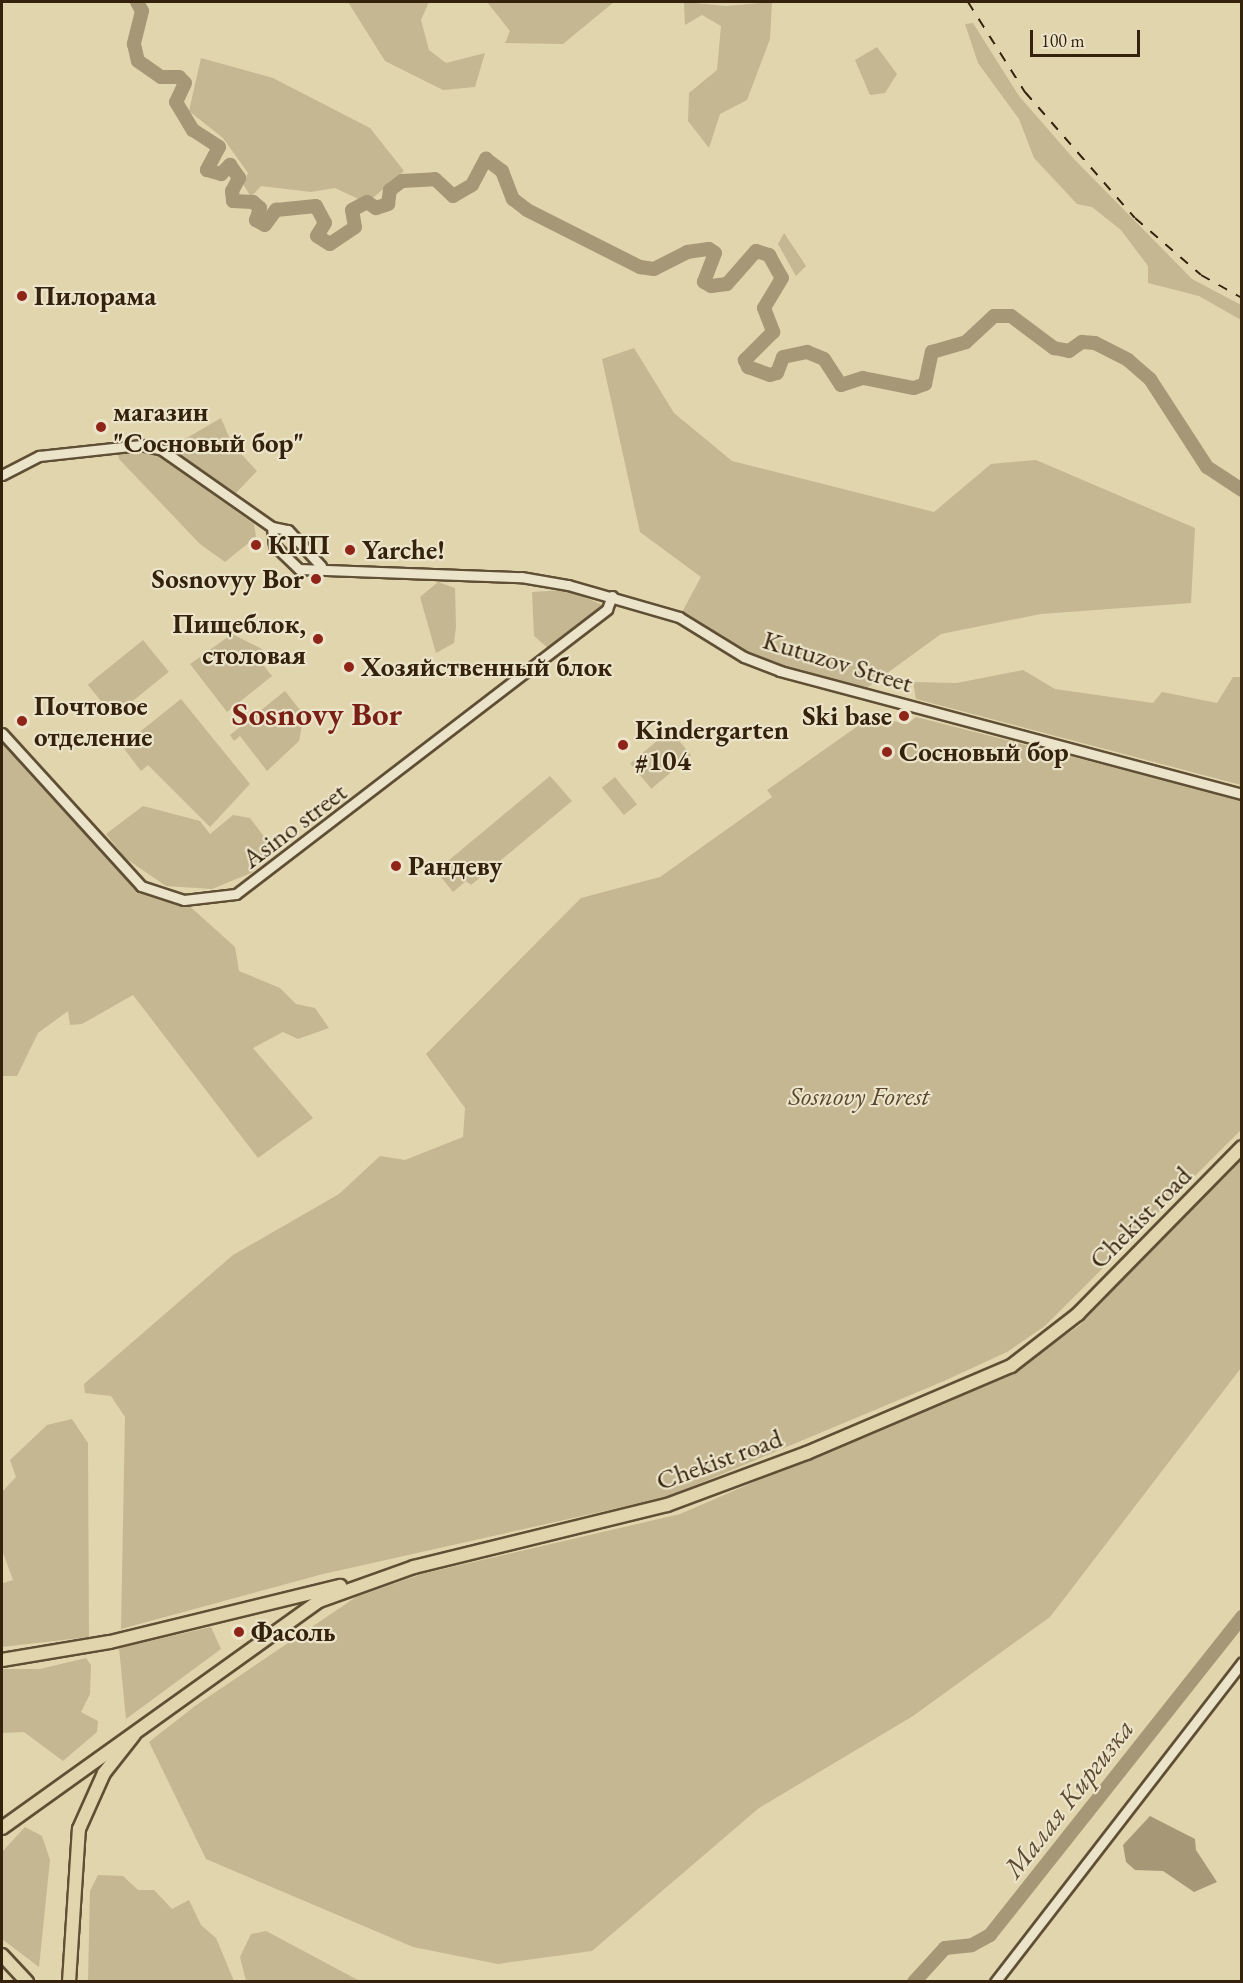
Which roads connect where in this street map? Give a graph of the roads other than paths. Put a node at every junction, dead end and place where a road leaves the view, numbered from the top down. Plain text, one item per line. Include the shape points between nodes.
1 (2, 475) edge
2 (272, 527) junction
3 (321, 566) junction
4 (612, 597) junction
5 (2, 733) edge
6 (1242, 794) edge
7 (1242, 1148) edge
8 (373, 1579) junction
9 (2, 1660) edge
10 (1242, 1662) edge
11 (147, 1721) junction
12 (2, 1828) edge
13 (2, 1955) edge
14 (27, 1982) edge
15 (69, 1982) edge
16 (995, 1982) edge

1 - 2 street via 39,456 141,445 162,450
2 - 3 street via 296,536
2 - 3 street via 274,545 292,566 306,570
3 - 4 street, Kutuzov Street via 520,577
4 - 5 street, Asino street via 607,609 236,894 184,900 141,886
4 - 6 street, Kutuzov Street via 679,617 744,657 780,671
7 - 8 main road, Chekist road via 1078,1314 1011,1366 807,1453 667,1505
8 - 9 main road via 110,1642
8 - 11 main road via 319,1601
10 - 16 street
11 - 12 main road
11 - 15 main road via 104,1773 79,1829
13 - 14 main road

